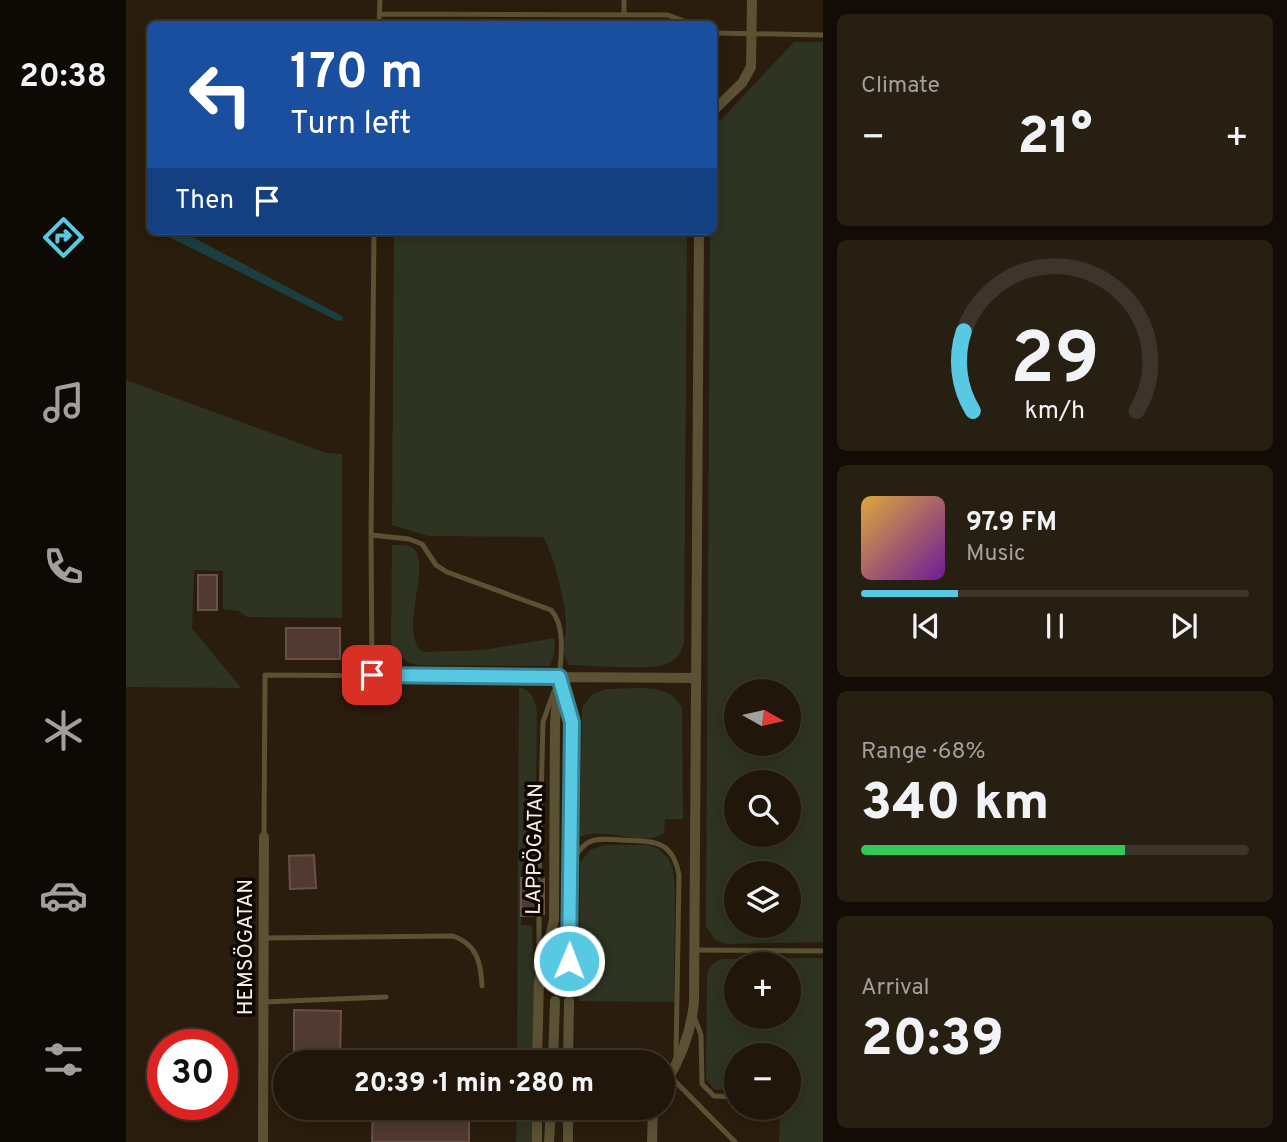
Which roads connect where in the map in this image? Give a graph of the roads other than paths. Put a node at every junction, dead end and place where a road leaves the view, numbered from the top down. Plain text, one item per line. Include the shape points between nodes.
1 (380, 0) edge
2 (624, 0) edge
3 (752, 0) edge
4 (380, 14) junction
5 (624, 15) junction
6 (379, 21) edge
7 (684, 21) edge
8 (717, 33) edge
9 (753, 35) junction
10 (823, 35) edge
11 (717, 107) edge
12 (374, 235) edge
13 (699, 235) edge
14 (371, 535) junction
15 (372, 675) junction
16 (559, 677) junction
17 (696, 678) junction
18 (264, 837) joint
19 (571, 862) junction
20 (539, 878) dead end
21 (539, 916) dead end
22 (554, 920) junction
23 (264, 938) junction
24 (694, 950) junction
25 (823, 951) edge
26 (539, 981) junction
27 (482, 986) dead end
28 (555, 986) dead end
29 (569, 986) dead end
30 (386, 997) dead end
31 (555, 1001) dead end
32 (569, 1001) dead end
33 (264, 1002) junction
34 (693, 1015) junction
35 (537, 1050) edge
36 (553, 1050) edge
37 (568, 1050) edge
38 (675, 1050) edge
39 (675, 1068) edge
40 (675, 1074) edge
41 (724, 1096) edge
42 (537, 1120) edge
43 (551, 1120) edge
44 (568, 1120) edge
45 (653, 1120) edge
46 (263, 1142) edge
47 (537, 1142) edge
48 (550, 1142) edge
49 (568, 1142) edge
50 (652, 1142) edge
51 (735, 1142) edge

1 - 4 lane
2 - 5 lane
3 - 9 street
4 - 5 lane
4 - 6 lane
5 - 7 lane via 668,15
8 - 9 lane
9 - 10 lane
9 - 11 street via 748,75
12 - 14 lane
13 - 17 street
14 - 15 lane
14 - 16 lane via 410,539 422,544 436,565 447,572 551,610 558,617 560,631
15 - 16 lane
15 - 18 lane via 265,675
16 - 17 street
16 - 19 street, LAPPÖGATAN via 572,722
16 - 20 lane via 543,722
16 - 22 street, LAPPÖGATAN
17 - 24 street
18 - 23 street, HEMSÖGATAN
19 - 29 street, LAPPÖGATAN
19 - 38 lane via 585,845 604,839 657,842 675,860 679,875
21 - 26 lane
22 - 26 street, LAPPÖGATAN
22 - 28 street
23 - 27 lane via 453,936 473,948
23 - 33 street, HEMSÖGATAN
24 - 25 lane
24 - 34 street
26 - 35 street, LAPPÖGATAN
30 - 33 lane
31 - 36 street
32 - 37 street
33 - 46 street, HEMSÖGATAN
34 - 39 street
34 - 41 lane via 701,1035 702,1084 714,1096
40 - 51 lane
42 - 47 street
43 - 48 street
44 - 49 street
45 - 50 street

